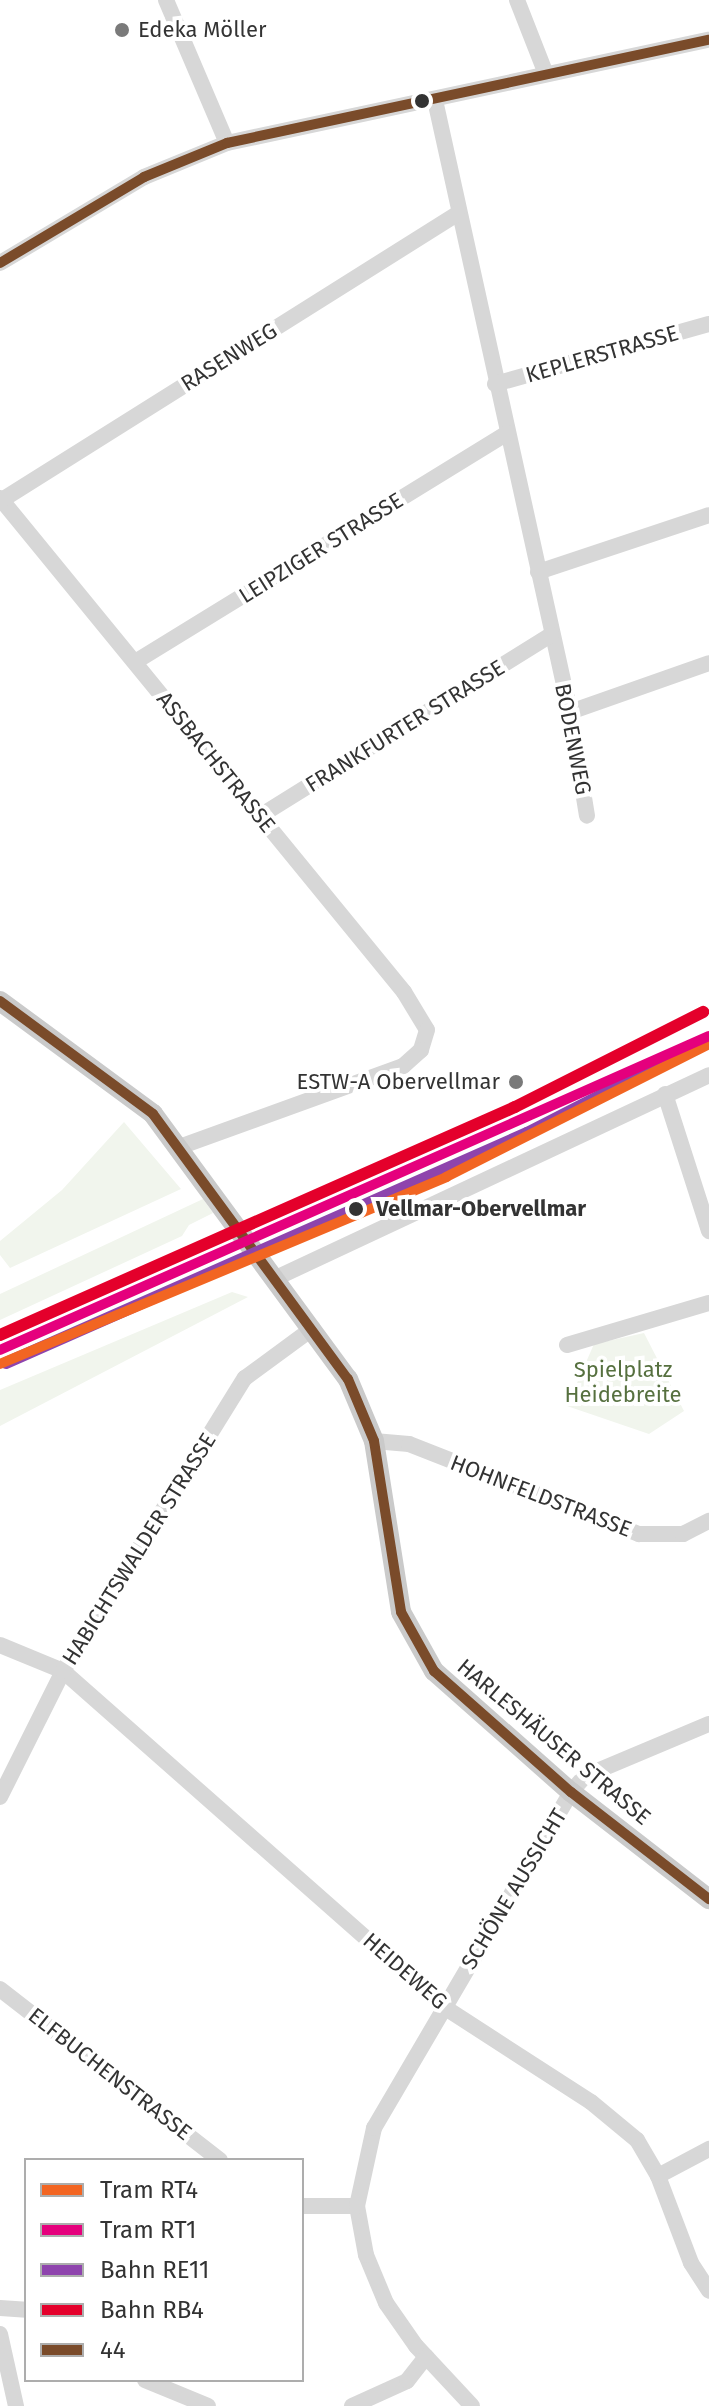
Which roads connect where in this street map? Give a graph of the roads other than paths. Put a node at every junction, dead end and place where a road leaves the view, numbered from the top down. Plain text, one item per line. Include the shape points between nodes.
1 (166, 0) edge
2 (517, 0) edge
3 (709, 40) edge
4 (546, 74) junction
5 (435, 100) junction
6 (227, 143) junction
7 (457, 214) junction
8 (0, 263) edge
9 (709, 324) edge
10 (495, 384) junction
11 (507, 433) junction
12 (1, 499) edge
13 (709, 515) edge
14 (538, 572) junction
15 (551, 635) junction
16 (135, 662) junction
17 (709, 663) edge
18 (570, 712) junction
19 (260, 816) junction
20 (587, 816) dead end
21 (0, 1001) edge
22 (709, 1075) edge
23 (665, 1094) junction
24 (182, 1146) junction
25 (709, 1231) edge
26 (271, 1272) junction
27 (709, 1303) edge
28 (313, 1328) junction
29 (567, 1345) dead end
30 (374, 1441) junction
31 (709, 1521) edge
32 (0, 1645) edge
33 (63, 1671) junction
34 (709, 1724) edge
35 (571, 1792) junction
36 (0, 1797) edge
37 (709, 1899) edge
38 (0, 1989) edge
39 (444, 2007) junction
40 (709, 2149) edge
41 (217, 2158) edge
42 (658, 2176) junction
43 (304, 2206) edge
44 (357, 2206) junction
45 (709, 2291) edge
46 (0, 2308) edge
47 (24, 2310) edge
48 (0, 2334) edge
49 (426, 2357) junction
50 (150, 2382) edge
51 (16, 2406) edge
52 (208, 2406) edge
53 (352, 2406) edge
54 (472, 2406) edge

1 - 6 street
2 - 4 street
3 - 4 street
4 - 5 street
5 - 6 street
5 - 7 street, BODENWEG
6 - 8 street via 144,177
7 - 10 street, BODENWEG
7 - 12 street, RASENWEG
9 - 10 street, KEPLERSTRASSE
10 - 11 street, BODENWEG
11 - 14 street, BODENWEG
11 - 16 street, LEIPZIGER STRASSE
12 - 16 street, ASSBACHSTRASSE
13 - 14 street
14 - 15 street, BODENWEG
15 - 18 street, BODENWEG
15 - 19 street, FRANKFURTER STRASSE
16 - 19 street, ASSBACHSTRASSE
17 - 18 street
18 - 20 street, BODENWEG
19 - 24 street, ASSBACHSTRASSE via 404,992 427,1030 421,1050 403,1066
21 - 24 main road, HARLESHÄUSER STRASSE via 109,1076
22 - 23 street
23 - 25 street
23 - 26 street
24 - 26 main road, HARLESHÄUSER STRASSE
26 - 28 main road, HARLESHÄUSER STRASSE
27 - 29 street
28 - 30 main road, HARLESHÄUSER STRASSE via 348,1379
28 - 33 street, HABICHTSWALDER STRASSE via 245,1378
30 - 31 street, HOHNFELDSTRASSE via 409,1444 639,1534 683,1534
30 - 35 main road, HARLESHÄUSER STRASSE via 401,1612 414,1641 434,1671
32 - 33 street, HEIDEWEG
33 - 36 street, HABICHTSWALDER STRASSE
33 - 39 street, HEIDEWEG
34 - 35 street via 585,1776
35 - 37 main road, HARLESHÄUSER STRASSE
35 - 39 street, SCHÖNE AUSSICHT
38 - 41 street, ELFBUCHENSTRASSE
39 - 42 street, HEIDEWEG via 591,2102 637,2140
39 - 44 street, SCHÖNE AUSSICHT via 374,2128
40 - 42 street
42 - 45 street, HEIDEWEG via 691,2263
43 - 44 street
44 - 49 street, SCHÖNE AUSSICHT via 366,2255 386,2303
46 - 47 street
48 - 51 street
49 - 53 street via 407,2381
49 - 54 street, SCHÖNE AUSSICHT
50 - 52 street

